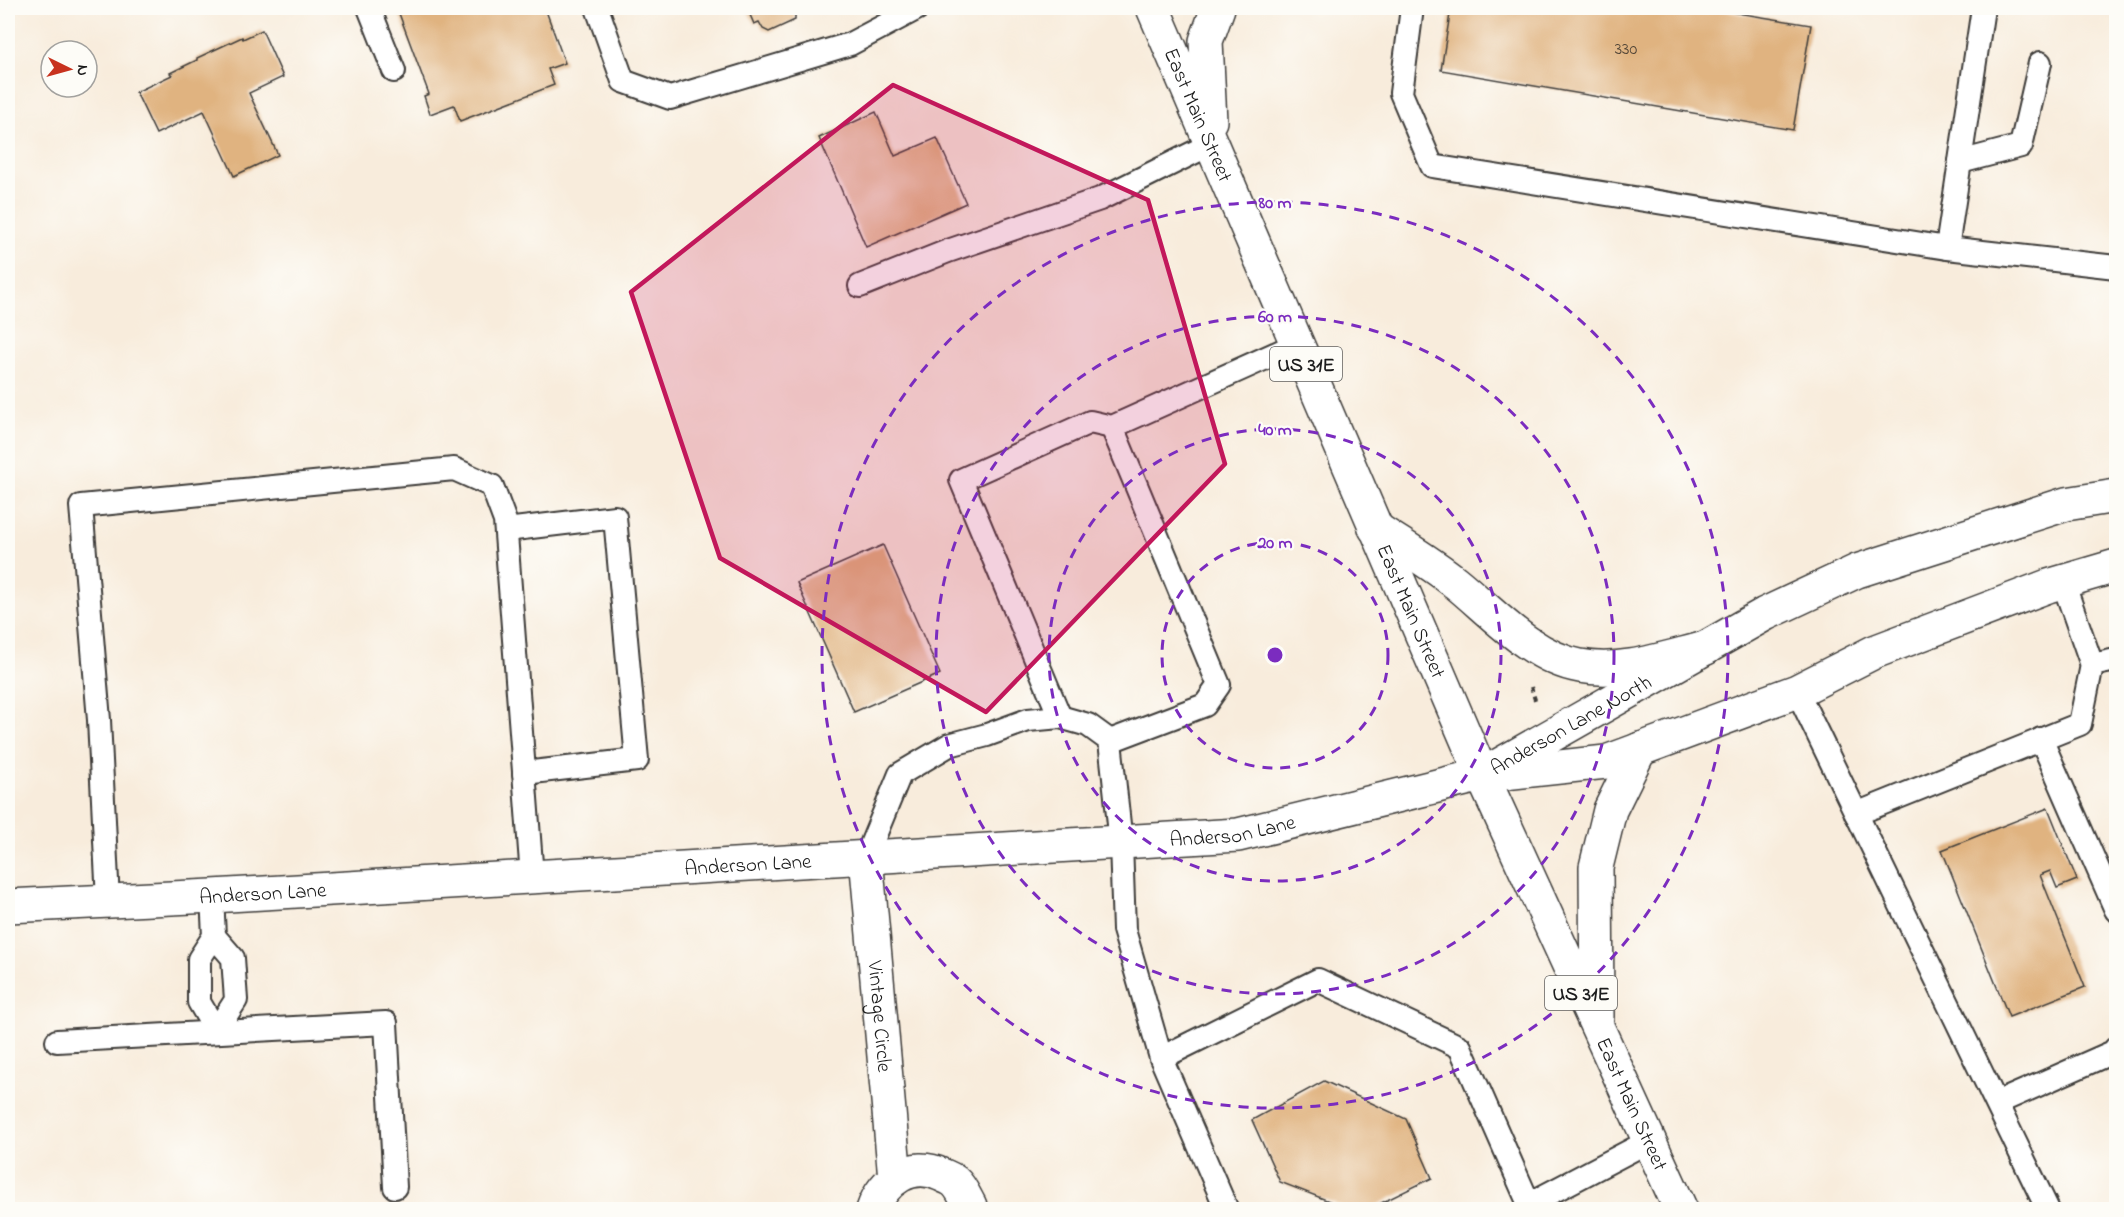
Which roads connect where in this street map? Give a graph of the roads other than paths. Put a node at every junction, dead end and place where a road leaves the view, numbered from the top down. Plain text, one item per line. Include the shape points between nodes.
1 (369, 8) edge
2 (597, 8) edge
3 (918, 8) edge
4 (1153, 8) edge
5 (1218, 8) edge
6 (1412, 8) edge
7 (1983, 8) edge
8 (2040, 63) dead end
9 (394, 71) dead end
10 (1211, 144) junction
11 (1960, 162) junction
12 (1947, 248) junction
13 (2116, 267) edge
14 (860, 286) dead end
15 (1297, 344) junction
16 (1112, 427) junction
17 (2116, 496) edge
18 (1375, 528) junction
19 (506, 530) junction
20 (2116, 566) edge
21 (2063, 582) junction
22 (1706, 648) junction
23 (2116, 660) edge
24 (2092, 665) junction
25 (1797, 691) junction
26 (1060, 717) junction
27 (2041, 739) junction
28 (1110, 741) junction
29 (1640, 749) junction
30 (524, 773) junction
31 (1482, 776) junction
32 (1856, 814) junction
33 (1121, 843) junction
34 (866, 857) junction
35 (532, 876) junction
36 (212, 896) junction
37 (108, 901) junction
38 (8, 906) edge
39 (2116, 910) edge
40 (214, 936) junction
41 (1597, 1027) junction
42 (216, 1031) junction
43 (57, 1041) dead end
44 (2116, 1048) edge
45 (1161, 1058) junction
46 (1997, 1103) junction
47 (1649, 1141) junction
48 (895, 1178) junction
49 (395, 1187) dead end
50 (1523, 1207) edge
51 (873, 1209) edge
52 (970, 1209) edge
53 (1227, 1209) edge
54 (1681, 1209) edge
55 (2048, 1209) edge

1 - 9 lane
2 - 3 lane via 623,81 670,98 850,44
4 - 10 street, East Main Street / US 31E
5 - 10 street via 1206,41
6 - 12 lane via 1401,93 1432,166
7 - 11 lane
8 - 11 lane via 2021,146
10 - 14 lane via 1100,199
10 - 15 street, East Main Street / US 31E
11 - 12 lane
12 - 13 lane
15 - 16 lane
15 - 18 street, East Main Street / US 31E
16 - 26 lane via 1090,422 961,480
16 - 28 lane via 1219,685 1205,705
17 - 22 street, Anderson Lane North via 2066,504 1857,571 1765,614
18 - 22 street via 1454,581 1545,653 1579,666 1623,668
18 - 31 street, East Main Street / US 31E
19 - 30 lane
19 - 30 lane via 615,517 637,760
19 - 37 lane via 492,486 454,469 81,506 99,720
20 - 21 street, Anderson Lane North
21 - 24 lane
21 - 25 street, Anderson Lane North via 1874,652
22 - 31 street, Anderson Lane North
23 - 24 lane
24 - 27 lane via 2080,724
25 - 29 street, Anderson Lane North
25 - 32 lane
26 - 28 lane via 1088,725
26 - 34 lane via 1028,720 949,745 900,774
27 - 32 lane
27 - 39 lane
28 - 33 lane
29 - 31 street, Anderson Lane North via 1606,762
29 - 41 street via 1610,810 1596,867
30 - 35 lane
31 - 33 street, Anderson Lane via 1238,835
31 - 41 street, East Main Street / US 31E
32 - 46 lane
33 - 34 street, Anderson Lane
33 - 45 lane via 1124,930
34 - 35 street, Anderson Lane
34 - 48 street, Vintage Circle
35 - 36 street, Anderson Lane
36 - 37 street, Anderson Lane
36 - 40 lane
37 - 38 street, Anderson Lane
40 - 42 lane via 199,959 199,1002
40 - 42 lane via 233,958 236,1000
41 - 47 street, East Main Street / US 31E
42 - 43 lane
42 - 49 lane via 386,1023
44 - 46 lane
45 - 50 lane via 1318,980 1460,1047
45 - 53 lane
46 - 55 lane
47 - 50 lane
47 - 54 street, East Main Street / US 31E
48 - 51 street via 878,1196
48 - 52 street via 916,1170 934,1171 955,1182

